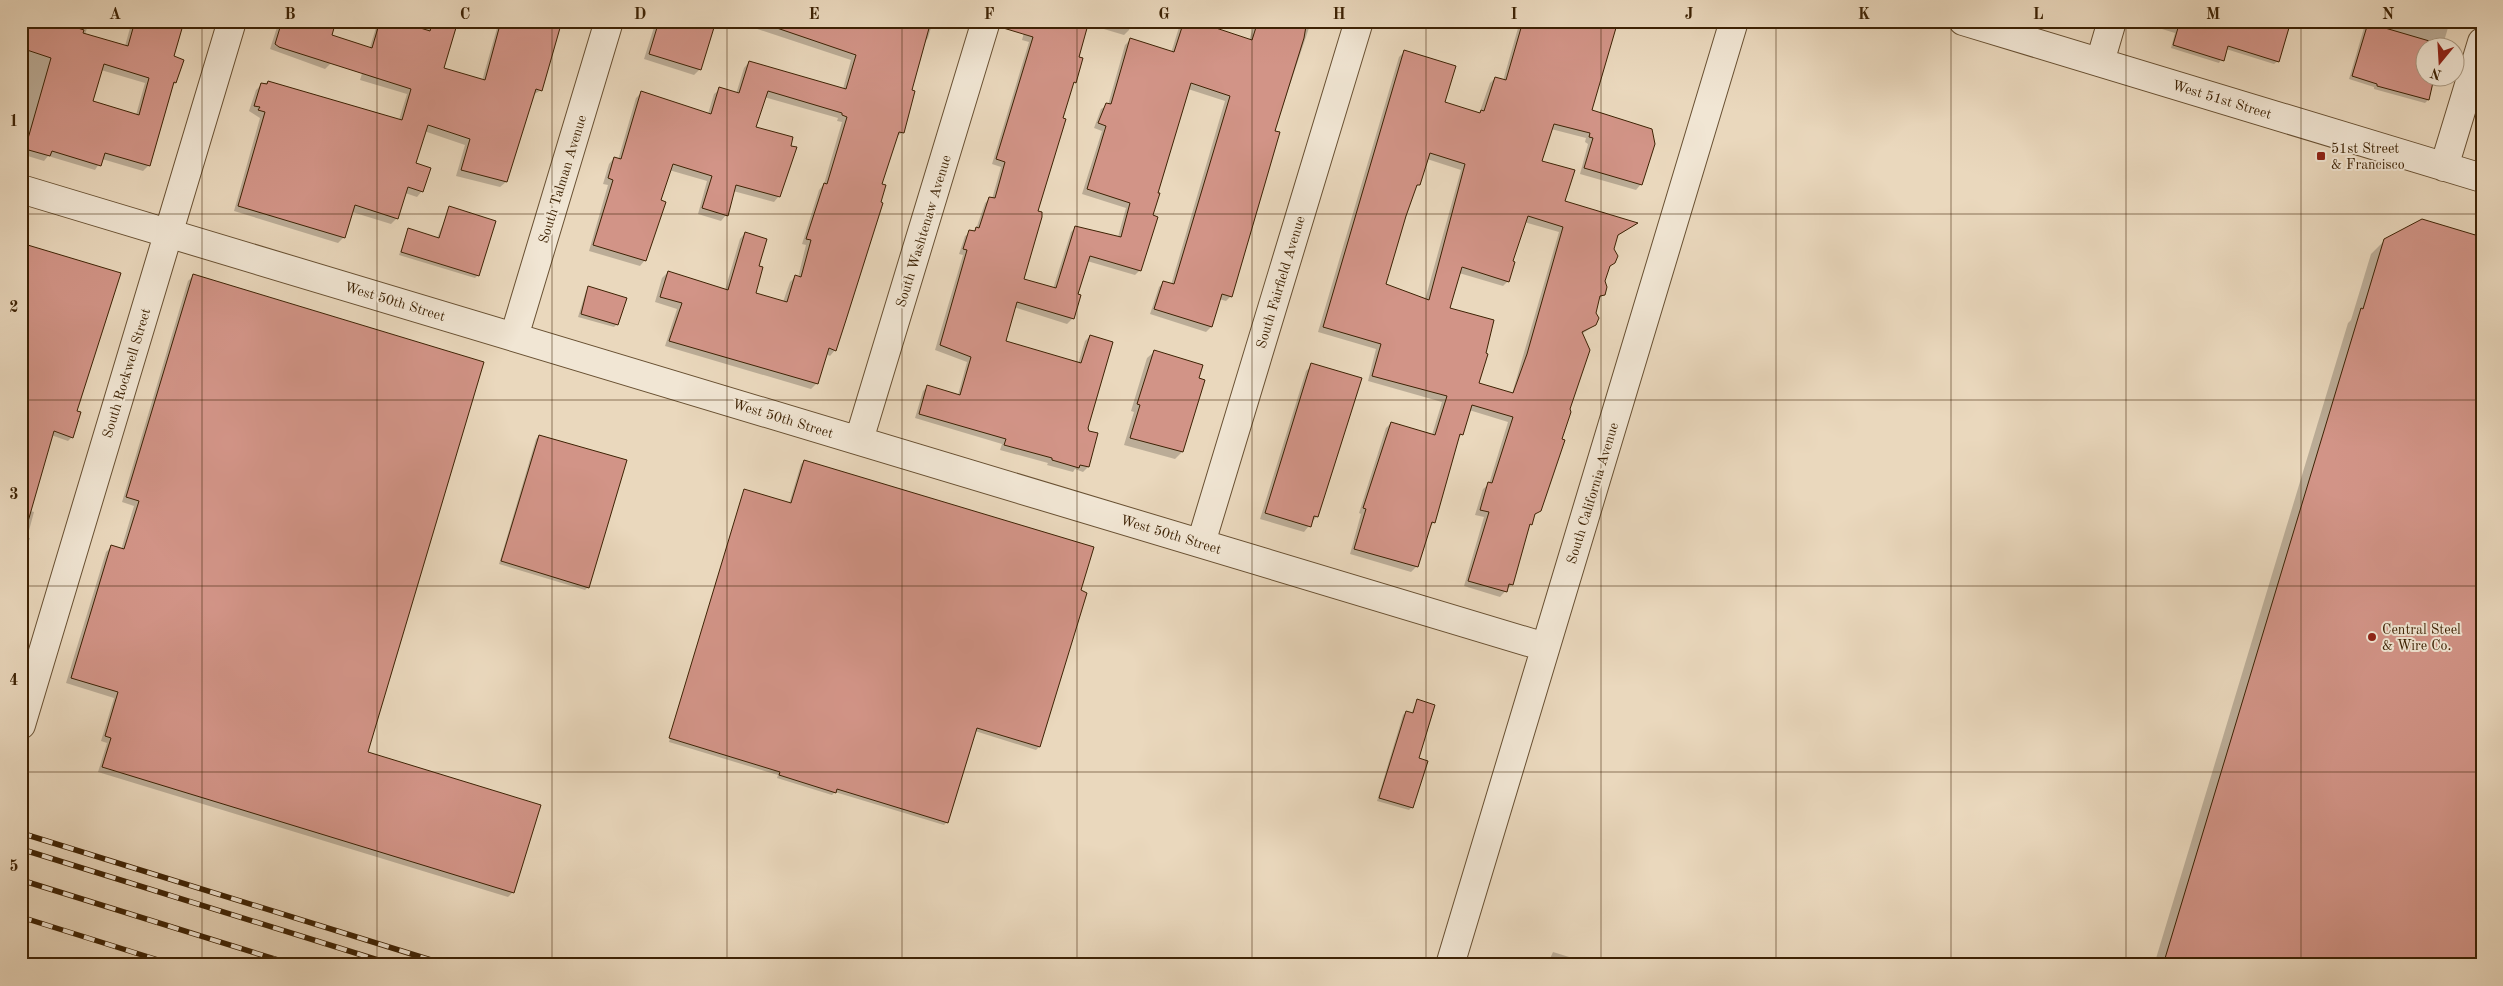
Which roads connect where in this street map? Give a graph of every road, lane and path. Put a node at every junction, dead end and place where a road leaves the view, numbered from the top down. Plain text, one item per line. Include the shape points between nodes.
1 (232, 21) edge
2 (609, 21) edge
3 (986, 21) edge
4 (1359, 21) edge
5 (1734, 21) edge
6 (1963, 21) edge
7 (2112, 21) edge
8 (2482, 42) edge
9 (2100, 62) junction
10 (2444, 167) junction
11 (2482, 178) edge
12 (21, 189) edge
13 (168, 233) junction
14 (514, 337) junction
15 (859, 440) junction
16 (1201, 543) junction
17 (1545, 647) junction
18 (21, 725) edge
19 (1450, 965) edge

1 - 13 street, South Rockwell Street
2 - 14 street, South Talman Avenue
3 - 15 street, South Washtenaw Avenue
4 - 16 street, South Fairfield Avenue
5 - 17 street, South California Avenue
6 - 9 street, West 51st Street
7 - 9 street
8 - 10 street
9 - 10 street, West 51st Street
10 - 11 street, West 51st Street
12 - 13 street, West 50th Street
13 - 14 street, West 50th Street
13 - 18 street, South Rockwell Street
14 - 15 street, West 50th Street
15 - 16 street, West 50th Street
16 - 17 street, West 50th Street
17 - 19 street, South California Avenue

